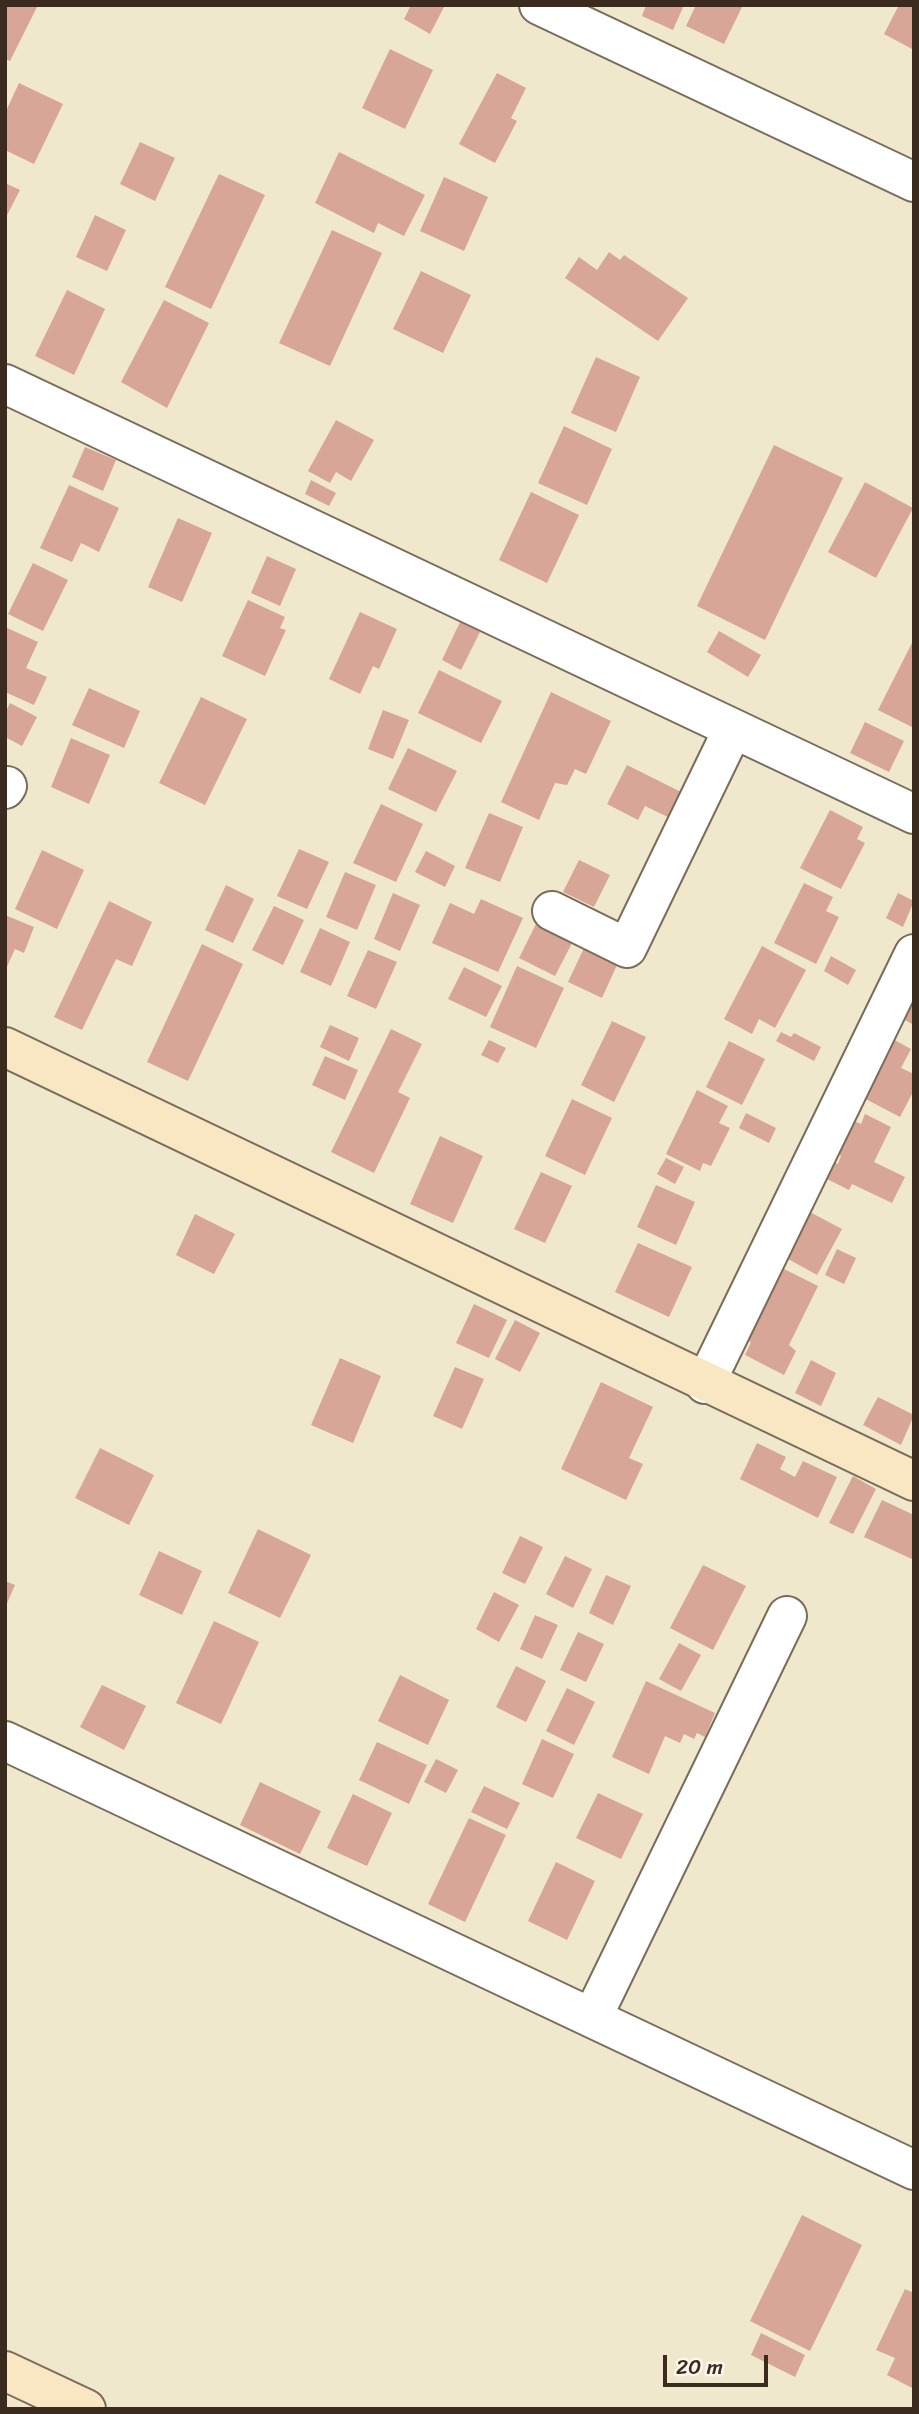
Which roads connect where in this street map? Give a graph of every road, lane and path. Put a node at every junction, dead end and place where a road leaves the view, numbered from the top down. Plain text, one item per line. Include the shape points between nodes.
1 (539, 5) edge
2 (914, 182) edge
3 (5, 384) edge
4 (733, 729) junction
5 (914, 814) edge
6 (552, 911) dead end
7 (914, 954) edge
8 (5, 1047) edge
9 (705, 1384) junction
10 (914, 1481) edge
11 (787, 1616) dead end
12 (5, 1741) edge
13 (592, 2018) junction
14 (914, 2170) edge
15 (5, 2371) edge
16 (86, 2409) edge

1 - 2 street
3 - 4 street
4 - 5 street
4 - 6 street via 627,948
7 - 9 street
8 - 9 street
9 - 10 street
11 - 13 street
12 - 13 street
13 - 14 street
15 - 16 street

